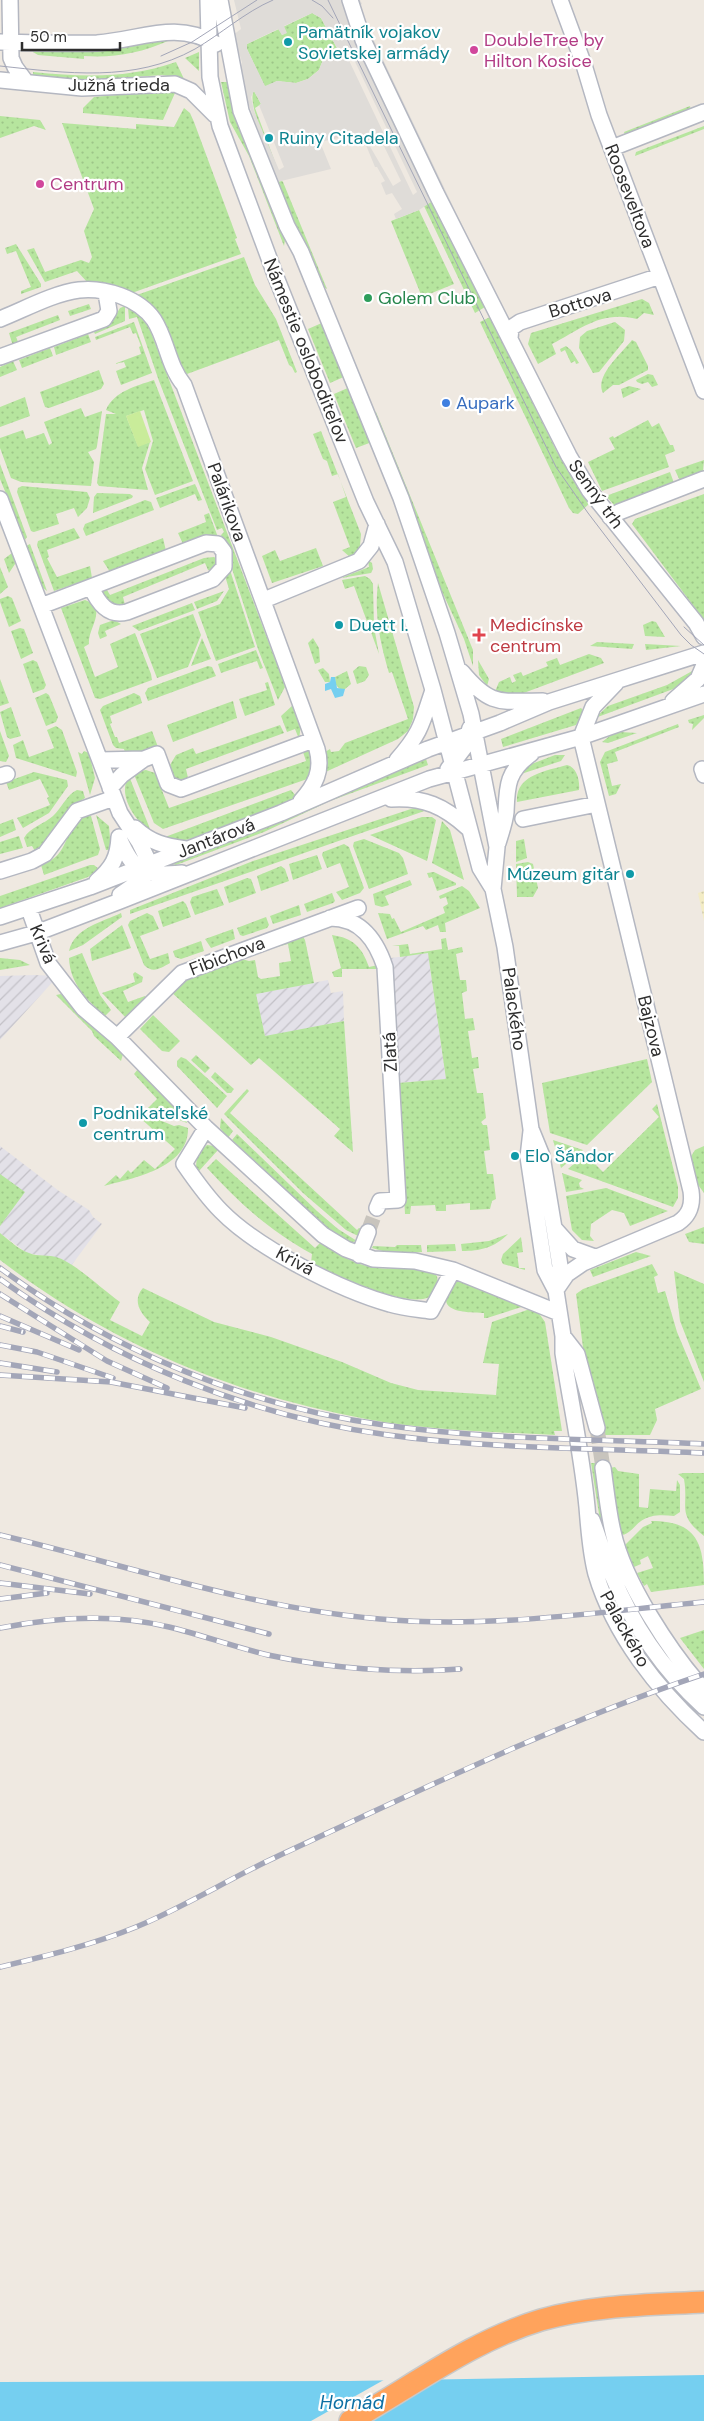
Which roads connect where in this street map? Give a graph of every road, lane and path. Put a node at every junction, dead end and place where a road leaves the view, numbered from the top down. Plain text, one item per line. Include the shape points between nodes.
1 (10, 0) edge
2 (350, 0) edge
3 (560, 0) edge
4 (212, 2) edge
5 (185, 32) junction
6 (209, 40) junction
7 (7, 45) edge
8 (0, 63) edge
9 (234, 76) junction
10 (0, 80) edge
11 (26, 82) junction
12 (704, 112) edge
13 (220, 126) junction
14 (612, 148) junction
15 (660, 276) junction
16 (106, 293) junction
17 (0, 319) edge
18 (510, 338) junction
19 (0, 357) edge
20 (704, 390) edge
21 (704, 479) edge
22 (2, 508) edge
23 (610, 517) junction
24 (377, 524) junction
25 (91, 587) junction
26 (264, 600) junction
27 (41, 606) junction
28 (703, 637) edge
29 (704, 653) edge
30 (704, 665) edge
31 (458, 668) junction
32 (618, 682) junction
33 (434, 690) junction
34 (704, 694) edge
35 (549, 702) junction
36 (666, 707) junction
37 (471, 714) joint
38 (581, 737) junction
39 (313, 740) junction
40 (534, 751) junction
41 (465, 753) junction
42 (144, 759) junction
43 (100, 760) junction
44 (393, 764) junction
45 (112, 793) junction
46 (380, 799) junction
47 (597, 804) junction
48 (296, 807) junction
49 (120, 813) junction
50 (523, 819) dead end
51 (468, 828) junction
52 (119, 838) junction
53 (497, 847) junction
54 (188, 849) junction
55 (145, 869) junction
56 (0, 871) edge
57 (197, 871) junction
58 (90, 887) junction
59 (493, 889) junction
60 (102, 908) junction
61 (358, 908) dead end
62 (29, 909) junction
63 (0, 917) edge
64 (330, 918) junction
65 (36, 933) junction
66 (0, 943) edge
67 (117, 1037) junction
68 (206, 1128) junction
69 (531, 1129) junction
70 (378, 1205) tunnel mouth
71 (554, 1228) junction
72 (368, 1232) tunnel mouth
73 (359, 1255) junction
74 (595, 1257) junction
75 (453, 1270) junction
76 (556, 1291) junction
77 (559, 1313) junction
78 (563, 1336) junction
79 (597, 1428) tunnel mouth
80 (603, 1468) tunnel mouth
81 (587, 1506) junction
82 (704, 1690) edge
83 (704, 1707) edge
84 (704, 1732) edge
85 (704, 2302) edge
86 (350, 2421) edge

1 - 7 street
2 - 18 street via 363,40
3 - 14 street, Rooseveltova
4 - 5 street via 198,26
4 - 6 street, Námestie osloboditeľov
4 - 9 street
5 - 6 street
5 - 7 street via 172,31 96,43
6 - 9 street via 224,52
6 - 13 street, Námestie osloboditeľov via 210,77
7 - 8 street
7 - 11 street via 13,64
9 - 31 street, Námestie osloboditeľov via 241,111 252,141 401,498
10 - 11 street, Južná trieda
11 - 13 street, Južná trieda via 82,88 174,84 196,95 215,115
12 - 14 street
13 - 24 street, Námestie osloboditeľov via 276,277
14 - 15 street, Rooseveltova
15 - 18 street, Bottova via 520,322 511,328
15 - 20 street, Rooseveltova
16 - 17 street, Palárikova via 70,292
16 - 19 street via 109,311 104,319
16 - 26 street, Palárikova via 126,297 146,312 160,330 175,374 184,385
18 - 23 street, Senný trh via 580,476
21 - 23 street
22 - 27 street
23 - 28 street, Senný trh via 639,549 696,623
24 - 26 street via 365,556 343,570
24 - 33 street, Námestie osloboditeľov via 395,562
25 - 25 street, Palárikova via 96,599 108,611 116,614 127,612 213,579 224,567 224,552 218,544 206,543
25 - 27 street, Palárikova
26 - 39 street, Palárikova
27 - 43 street
29 - 32 street
30 - 36 street via 695,682
31 - 35 street via 488,698
31 - 37 street, Námestie osloboditeľov
32 - 35 street via 581,690
32 - 38 street via 593,707
33 - 41 street via 442,722
33 - 44 street via 416,737
34 - 36 street
35 - 41 street via 492,726
36 - 38 street
37 - 41 street, Palackého
38 - 40 street
38 - 47 street, Bajzova
39 - 42 street via 181,790 168,784 156,754
39 - 48 street, Palárikova via 318,758 318,780
40 - 41 street via 501,759
40 - 53 street via 518,765 506,787 506,813
41 - 44 street, Jantárová via 428,749
41 - 46 street, Jantárová via 437,777
41 - 51 street, Palackého via 459,794
41 - 53 street, Palackého via 484,787
42 - 43 street
42 - 45 street via 122,775
43 - 45 street
44 - 48 street, Jantárová
45 - 49 street
45 - 56 street via 77,811 45,854
46 - 51 street via 409,798 430,802 451,813
46 - 57 street, Jantárová
47 - 50 street
47 - 74 street, Bajzova via 692,1198 689,1213 678,1223
48 - 54 street, Jantárová
49 - 52 street
49 - 54 street via 151,841
49 - 55 street via 139,842
51 - 59 street, Palackého via 480,868
52 - 55 street via 128,856
52 - 58 street via 114,864
53 - 59 street, Palackého
54 - 55 street, Jantárová
55 - 57 street
55 - 58 street, Jantárová
55 - 60 street via 136,885
57 - 60 street, Jantárová
58 - 62 street, Jantárová
59 - 69 street, Palackého
60 - 65 street, Jantárová
61 - 64 street, Fibichova
62 - 63 street, Jantárová
62 - 65 street, Krivá
64 - 67 street, Fibichova via 185,972
64 - 70 street, Zlatá via 347,920 366,932 377,944 385,967 398,1200
65 - 66 street, Jantárová
65 - 67 street, Krivá via 48,963 66,987
67 - 68 street, Krivá
68 - 73 street, Krivá via 318,1231
68 - 75 street, Krivá via 184,1164 222,1212 268,1247 365,1295 391,1304 431,1311
69 - 71 street, Palackého via 542,1156
69 - 76 street, Palackého via 528,1157 545,1270
71 - 74 street via 573,1249
71 - 76 street, Palackého via 560,1266
72 - 73 street
73 - 75 street, Krivá via 386,1261 415,1261
74 - 76 street, Bajzova via 567,1274
75 - 77 street, Krivá
76 - 77 street, Palackého
77 - 78 street, Palackého
78 - 79 street, Palackého via 577,1354
78 - 81 street, Palackého
80 - 82 street, Palackého via 613,1532 625,1567 670,1646
81 - 83 street, Palackého via 612,1574 633,1617 672,1676
81 - 84 street, Palackého via 591,1555 609,1606 638,1657 656,1681
85 - 86 highway via 634,2306 540,2320 457,2357

